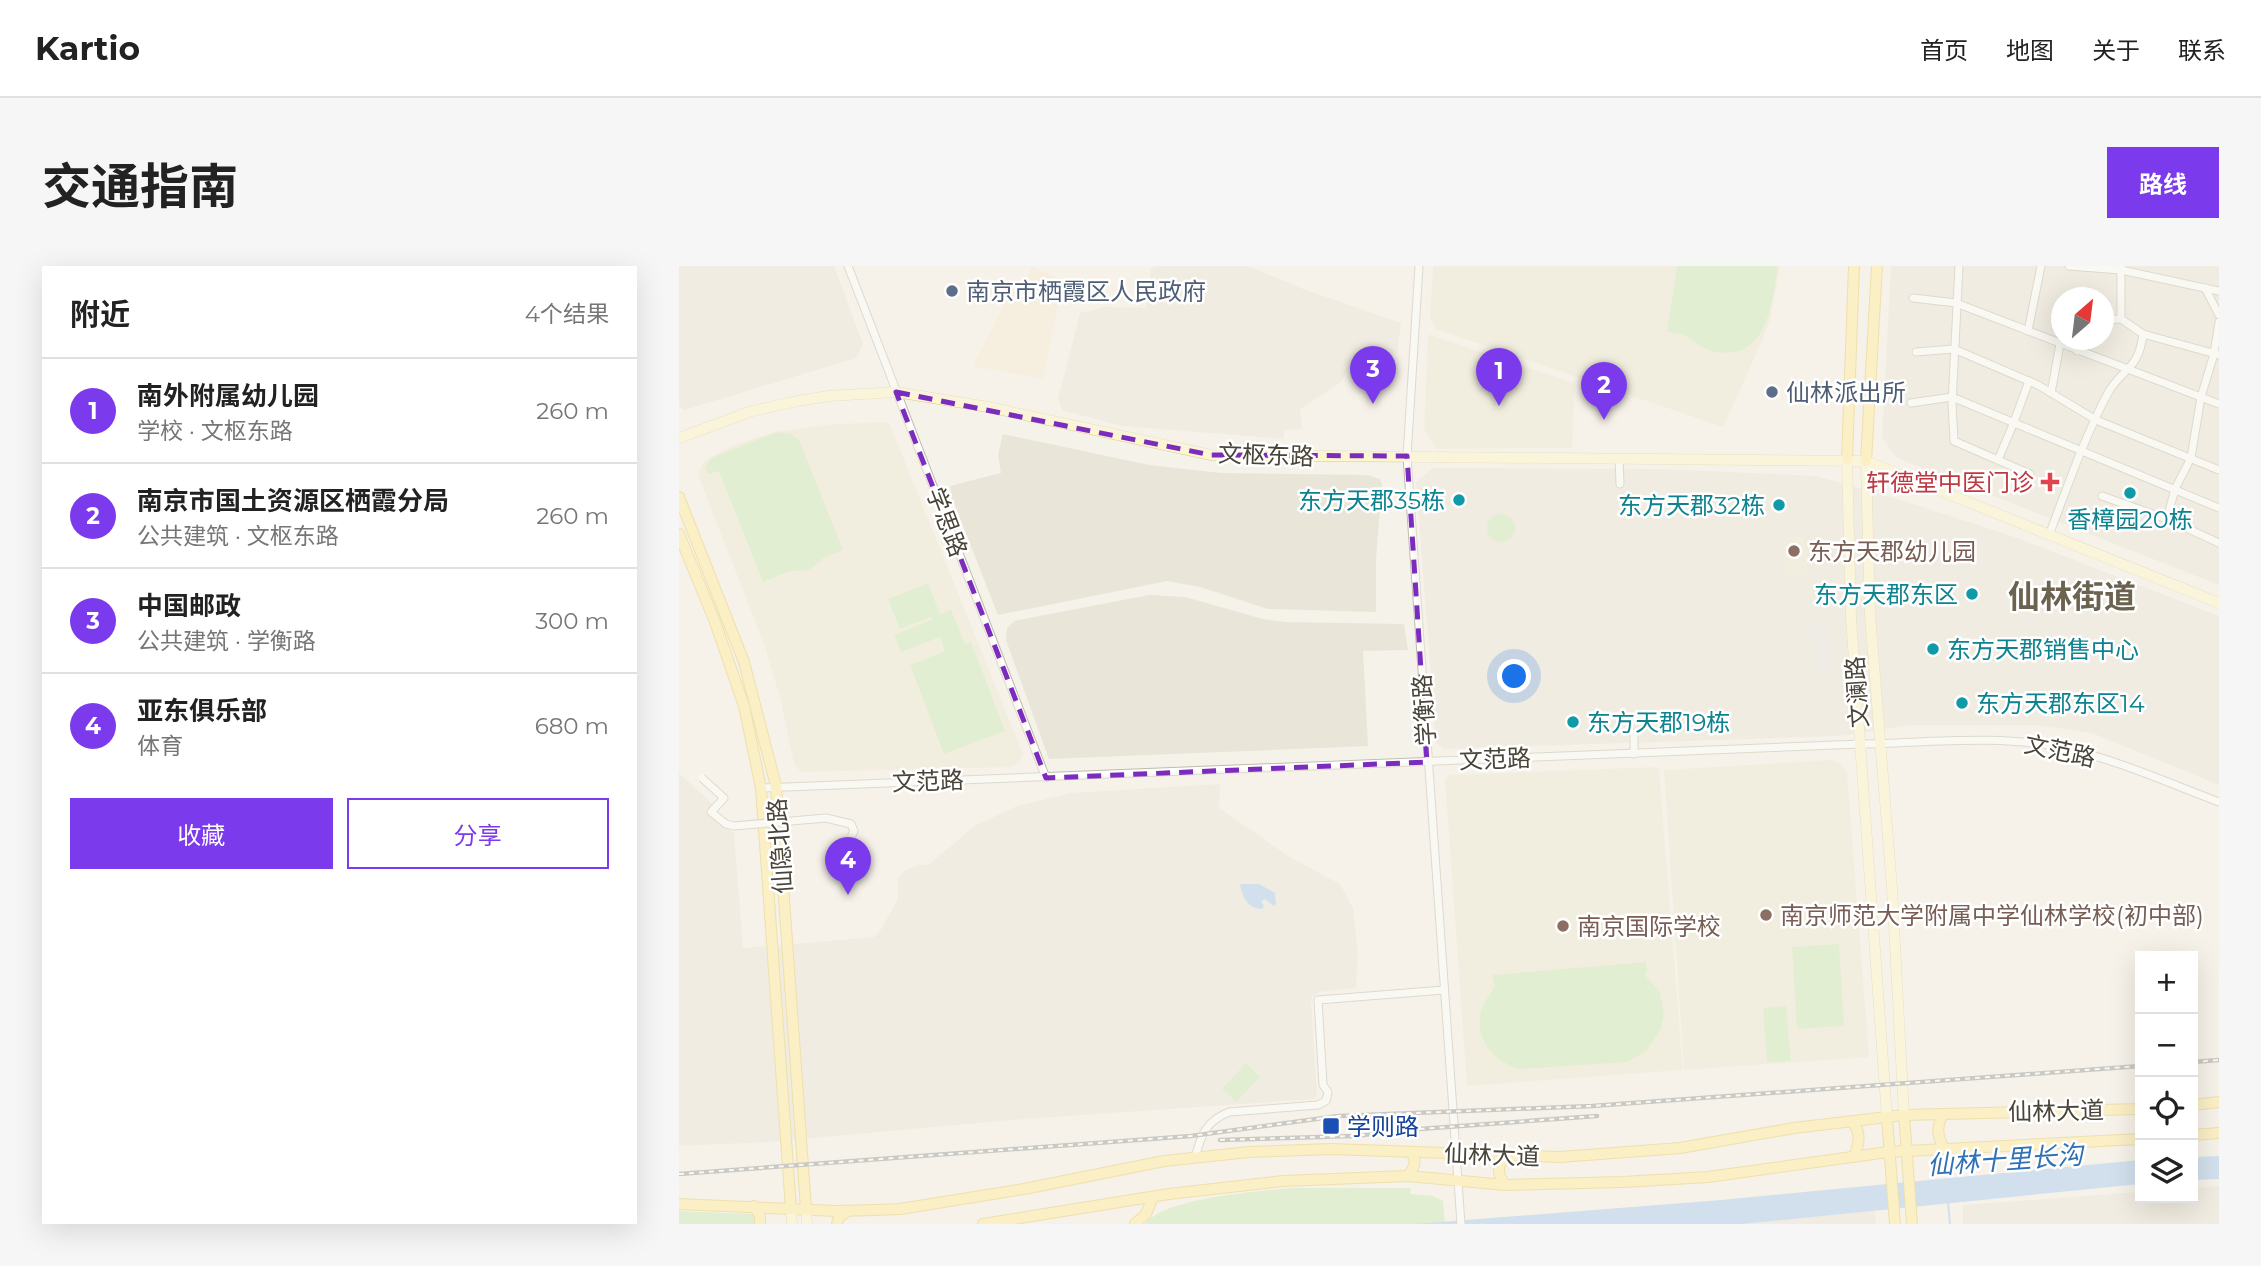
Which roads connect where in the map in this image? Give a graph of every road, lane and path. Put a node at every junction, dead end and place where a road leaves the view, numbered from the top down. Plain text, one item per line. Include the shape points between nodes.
1 (848, 266) edge
2 (1419, 266) edge
3 (1854, 266) edge
4 (1877, 266) edge
5 (1959, 266) edge
6 (2041, 266) edge
7 (2069, 266) edge
8 (2121, 268) edge
9 (2205, 288) junction
10 (2219, 291) edge
11 (1913, 298) dead end
12 (1956, 303) junction
13 (2219, 315) edge
14 (2114, 319) edge
15 (2121, 319) junction
16 (2219, 323) edge
17 (2028, 331) junction
18 (2143, 334) junction
19 (2051, 340) edge
20 (1954, 349) junction
21 (2059, 350) edge
22 (2077, 351) edge
23 (1916, 352) dead end
24 (2216, 354) edge
25 (2130, 369) junction
26 (2029, 381) junction
27 (896, 392) junction
28 (2051, 393) junction
29 (1952, 397) junction
30 (2201, 397) junction
31 (1911, 403) dead end
32 (2219, 404) edge
33 (2096, 420) junction
34 (2014, 422) junction
35 (679, 438) edge
36 (2083, 450) junction
37 (1407, 456) junction
38 (2191, 457) junction
39 (1619, 458) junction
40 (1847, 459) junction
41 (1998, 460) junction
42 (1866, 461) junction
43 (2219, 470) edge
44 (2030, 474) dead end
45 (1620, 484) dead end
46 (2175, 489) junction
47 (2102, 496) dead end
48 (679, 497) edge
49 (2219, 508) edge
50 (2167, 519) junction
51 (679, 534) edge
52 (2049, 535) junction
53 (2219, 543) edge
54 (2219, 603) edge
55 (1634, 733) dead end
56 (1861, 744) junction
57 (1879, 744) junction
58 (1634, 754) junction
59 (1427, 762) junction
60 (702, 778) dead end
61 (1046, 778) junction
62 (776, 786) junction
63 (761, 788) junction
64 (2219, 802) edge
65 (851, 837) dead end
66 (1444, 990) junction
67 (2219, 1102) edge
68 (2198, 1104) edge
69 (2135, 1109) edge
70 (1943, 1114) junction
71 (1904, 1115) junction
72 (1888, 1117) junction
73 (1851, 1121) junction
74 (2219, 1133) edge
75 (2198, 1135) edge
76 (2135, 1139) edge
77 (1944, 1149) junction
78 (1906, 1151) junction
79 (1411, 1152) junction
80 (1888, 1152) junction
81 (1455, 1154) junction
82 (1504, 1157) junction
83 (1854, 1157) junction
84 (1195, 1158) junction
85 (1408, 1175) junction
86 (1458, 1180) junction
87 (1505, 1185) junction
88 (1153, 1197) junction
89 (679, 1204) edge
90 (754, 1206) junction
91 (791, 1209) junction
92 (806, 1209) junction
93 (848, 1211) junction
94 (1045, 1215) junction
95 (1911, 1220) edge
96 (1894, 1221) edge
97 (760, 1224) edge
98 (792, 1224) edge
99 (807, 1224) edge
100 (837, 1224) edge
101 (983, 1224) edge
102 (1059, 1224) edge
103 (1135, 1224) edge
104 (1461, 1224) edge

1 - 27 street, 学思路
2 - 37 street, 学衡路
3 - 40 main road, 文澜路
4 - 42 main road, 文澜路
5 - 12 street
6 - 17 street
7 - 8 street
8 - 9 street
8 - 15 street
9 - 10 street
9 - 13 street
11 - 12 street
12 - 17 street
12 - 20 street
14 - 15 street
15 - 18 street
16 - 24 street
17 - 19 street
18 - 24 street
18 - 25 street
20 - 23 street
20 - 26 street
20 - 29 street
21 - 28 street
22 - 25 street
24 - 30 street
25 - 30 street
25 - 33 street via 2109,390
26 - 28 street
26 - 34 street
27 - 35 street, 文枢东路 via 797,401 752,411
27 - 37 street, 文枢东路 via 1211,455
27 - 61 street, 学思路
28 - 33 street
29 - 31 street
29 - 34 street
29 - 41 street via 1954,441
30 - 32 street
30 - 38 street
33 - 36 street
33 - 38 street
34 - 36 street
34 - 41 street
36 - 46 street
36 - 52 street
37 - 39 street, 文枢东路
37 - 59 street, 学衡路
38 - 43 street
38 - 46 street
39 - 40 street, 文枢东路
39 - 45 street
40 - 42 street, 文枢东路
40 - 56 street, 文澜路
41 - 44 street
42 - 52 street, 文枢东路
42 - 57 street, 文澜路
46 - 49 street
46 - 50 street
47 - 50 street
48 - 62 main road, 仙隐北路 via 744,662
50 - 53 street
51 - 63 main road, 仙隐北路 via 744,706
52 - 54 street, 文枢东路
55 - 58 street
56 - 57 street, 文范路
56 - 58 street, 文范路
56 - 72 street, 文澜路
57 - 64 street, 文范路 via 1990,741 2064,748
57 - 71 street, 文澜路
58 - 59 street, 文范路
59 - 61 street, 文范路
59 - 66 street, 学衡路
60 - 65 street, bridge via 724,798 711,812 726,824 830,818 852,824
61 - 62 street, 文范路
62 - 63 street, 文范路
62 - 92 main road, 仙隐北路
63 - 91 main road, 仙隐北路
66 - 81 street, 学衡路
66 - 84 street via 1318,1000 1326,1101 1221,1115 1203,1131
67 - 68 main road
69 - 70 main road, 仙林大道
70 - 71 main road, 仙林大道
70 - 77 main road via 1937,1126
71 - 72 main road, 仙林大道
71 - 78 main road
72 - 73 main road, 仙林大道
72 - 80 main road
73 - 82 main road, 仙林大道 via 1679,1148
73 - 83 main road via 1858,1129
74 - 75 main road
76 - 77 main road, 仙林大道
77 - 78 main road, 仙林大道
78 - 80 main road, 仙林大道
78 - 95 main road
79 - 81 main road, 仙林大道
79 - 84 main road, 仙林大道 via 1331,1149
79 - 85 main road via 1416,1160
80 - 83 main road, 仙林大道
80 - 96 main road
81 - 82 main road, 仙林大道
81 - 86 street
82 - 87 main road via 1497,1167
83 - 87 main road, 仙林大道 via 1708,1177
84 - 93 main road, 仙林大道 via 900,1209
85 - 86 main road, 仙林大道
85 - 88 main road, 仙林大道 via 1283,1181
86 - 87 main road, 仙林大道
86 - 104 street
88 - 94 main road, 仙林大道
88 - 103 main road via 1146,1214
89 - 90 main road, 仙林大道
90 - 91 main road, 仙林大道
90 - 97 main road
91 - 92 main road, 仙林大道
91 - 98 street
92 - 93 main road, 仙林大道
92 - 99 street
93 - 100 main road
94 - 101 main road, 仙林大道
94 - 102 main road

